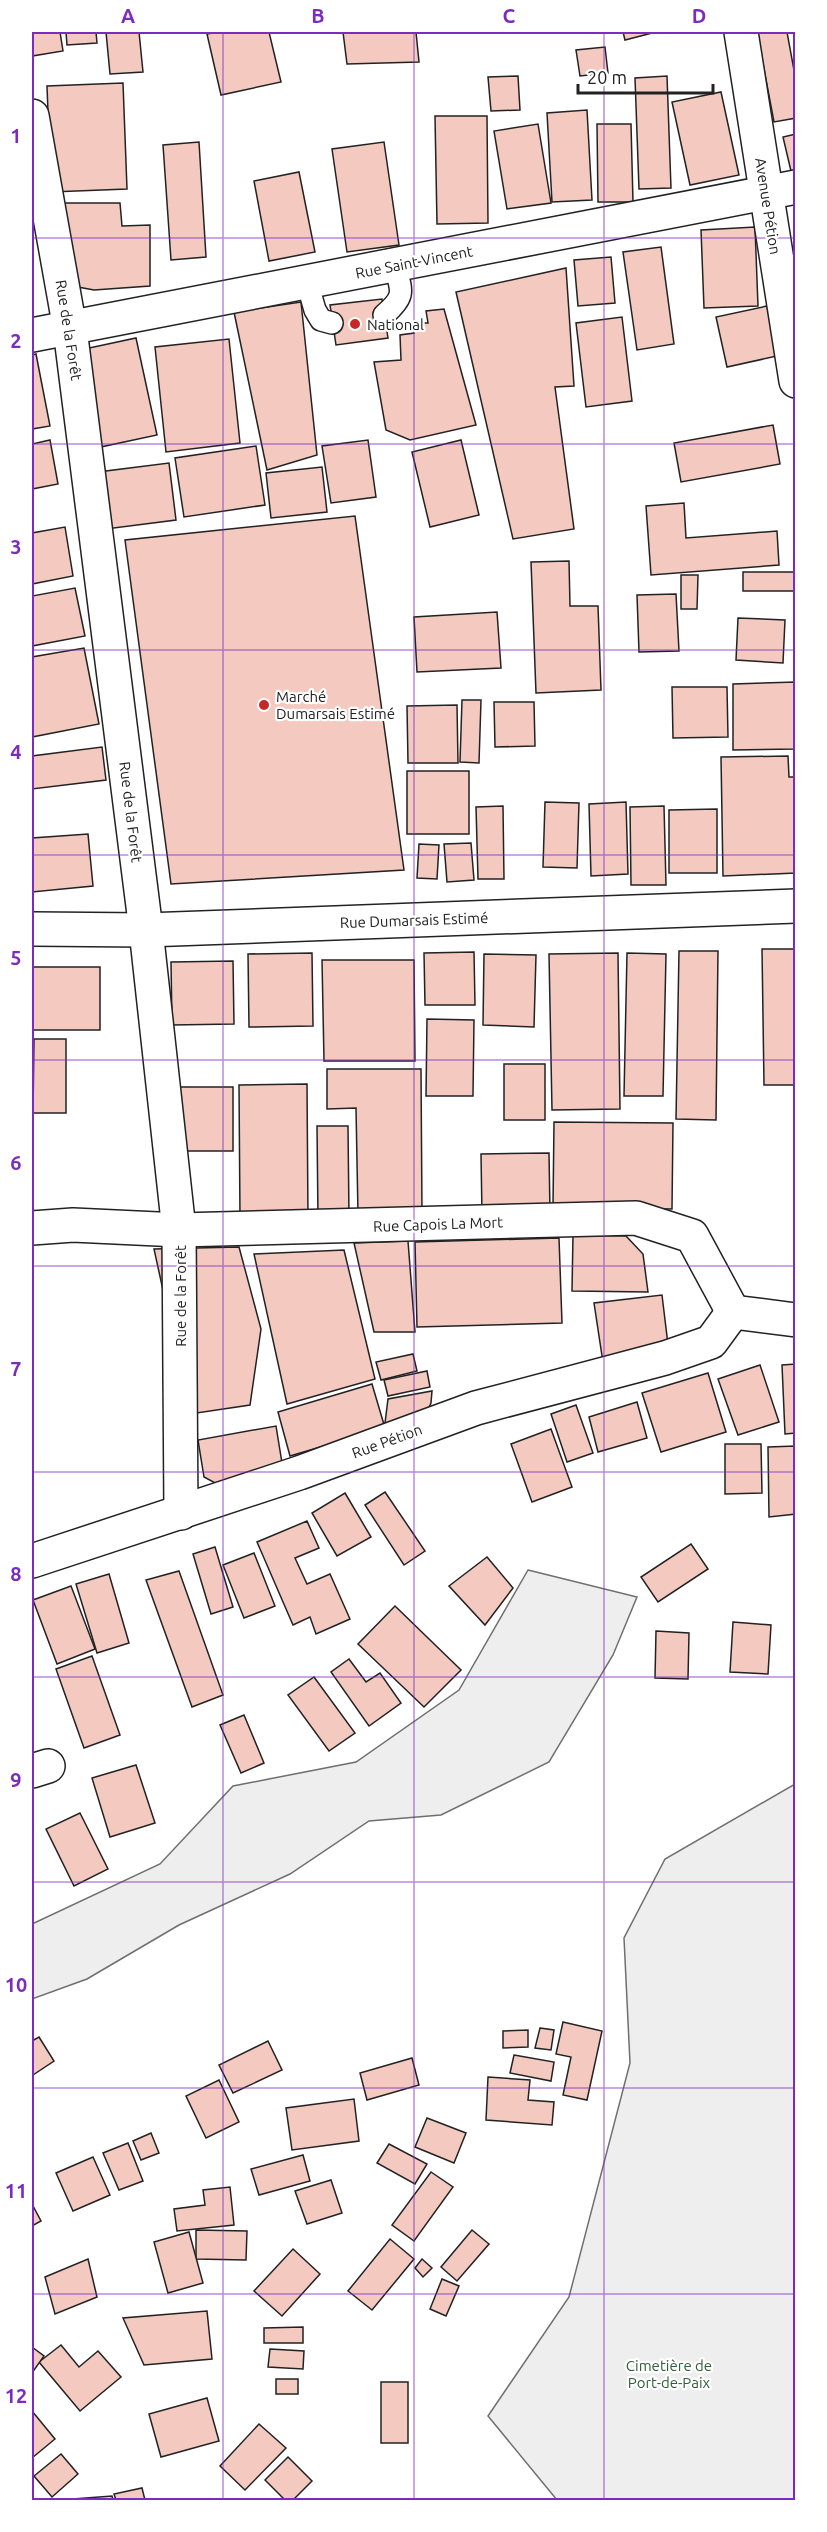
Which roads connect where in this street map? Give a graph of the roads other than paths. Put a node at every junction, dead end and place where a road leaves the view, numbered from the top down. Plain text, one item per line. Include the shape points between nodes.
1 (741, 32) edge
2 (32, 117) edge
3 (781, 190) edge
4 (395, 266) junction
5 (308, 282) junction
6 (384, 315) dead end
7 (332, 323) dead end
8 (70, 329) junction
9 (32, 335) edge
10 (795, 381) edge
11 (795, 906) edge
12 (32, 929) edge
13 (146, 930) junction
14 (32, 1228) edge
15 (179, 1230) junction
16 (733, 1312) junction
17 (795, 1320) edge
18 (181, 1513) junction
19 (32, 1561) edge

1 - 3 street, Avenue Pétion
2 - 8 street, Rue de la Forêt
3 - 4 street, Rue Saint-Vincent
3 - 10 street, Avenue Pétion
4 - 5 street, Rue Saint-Vincent
4 - 6 lane via 402,290 399,302
5 - 7 lane via 315,310 321,320
5 - 8 street, Rue Saint-Vincent
8 - 9 street, Rue Saint-Vincent
8 - 13 street, Rue de la Forêt
11 - 13 street, Rue Dumarsais Estimé
12 - 13 street, Rue Dumarsais Estimé
13 - 15 street, Rue de la Forêt
14 - 15 street, Rue Capois La Mort via 73,1225
15 - 16 street, Rue Capois La Mort via 636,1218 692,1236
15 - 18 street, Rue de la Forêt
16 - 17 street
16 - 18 street, Rue Pétion via 711,1342 476,1408
18 - 19 street, Rue Pétion

